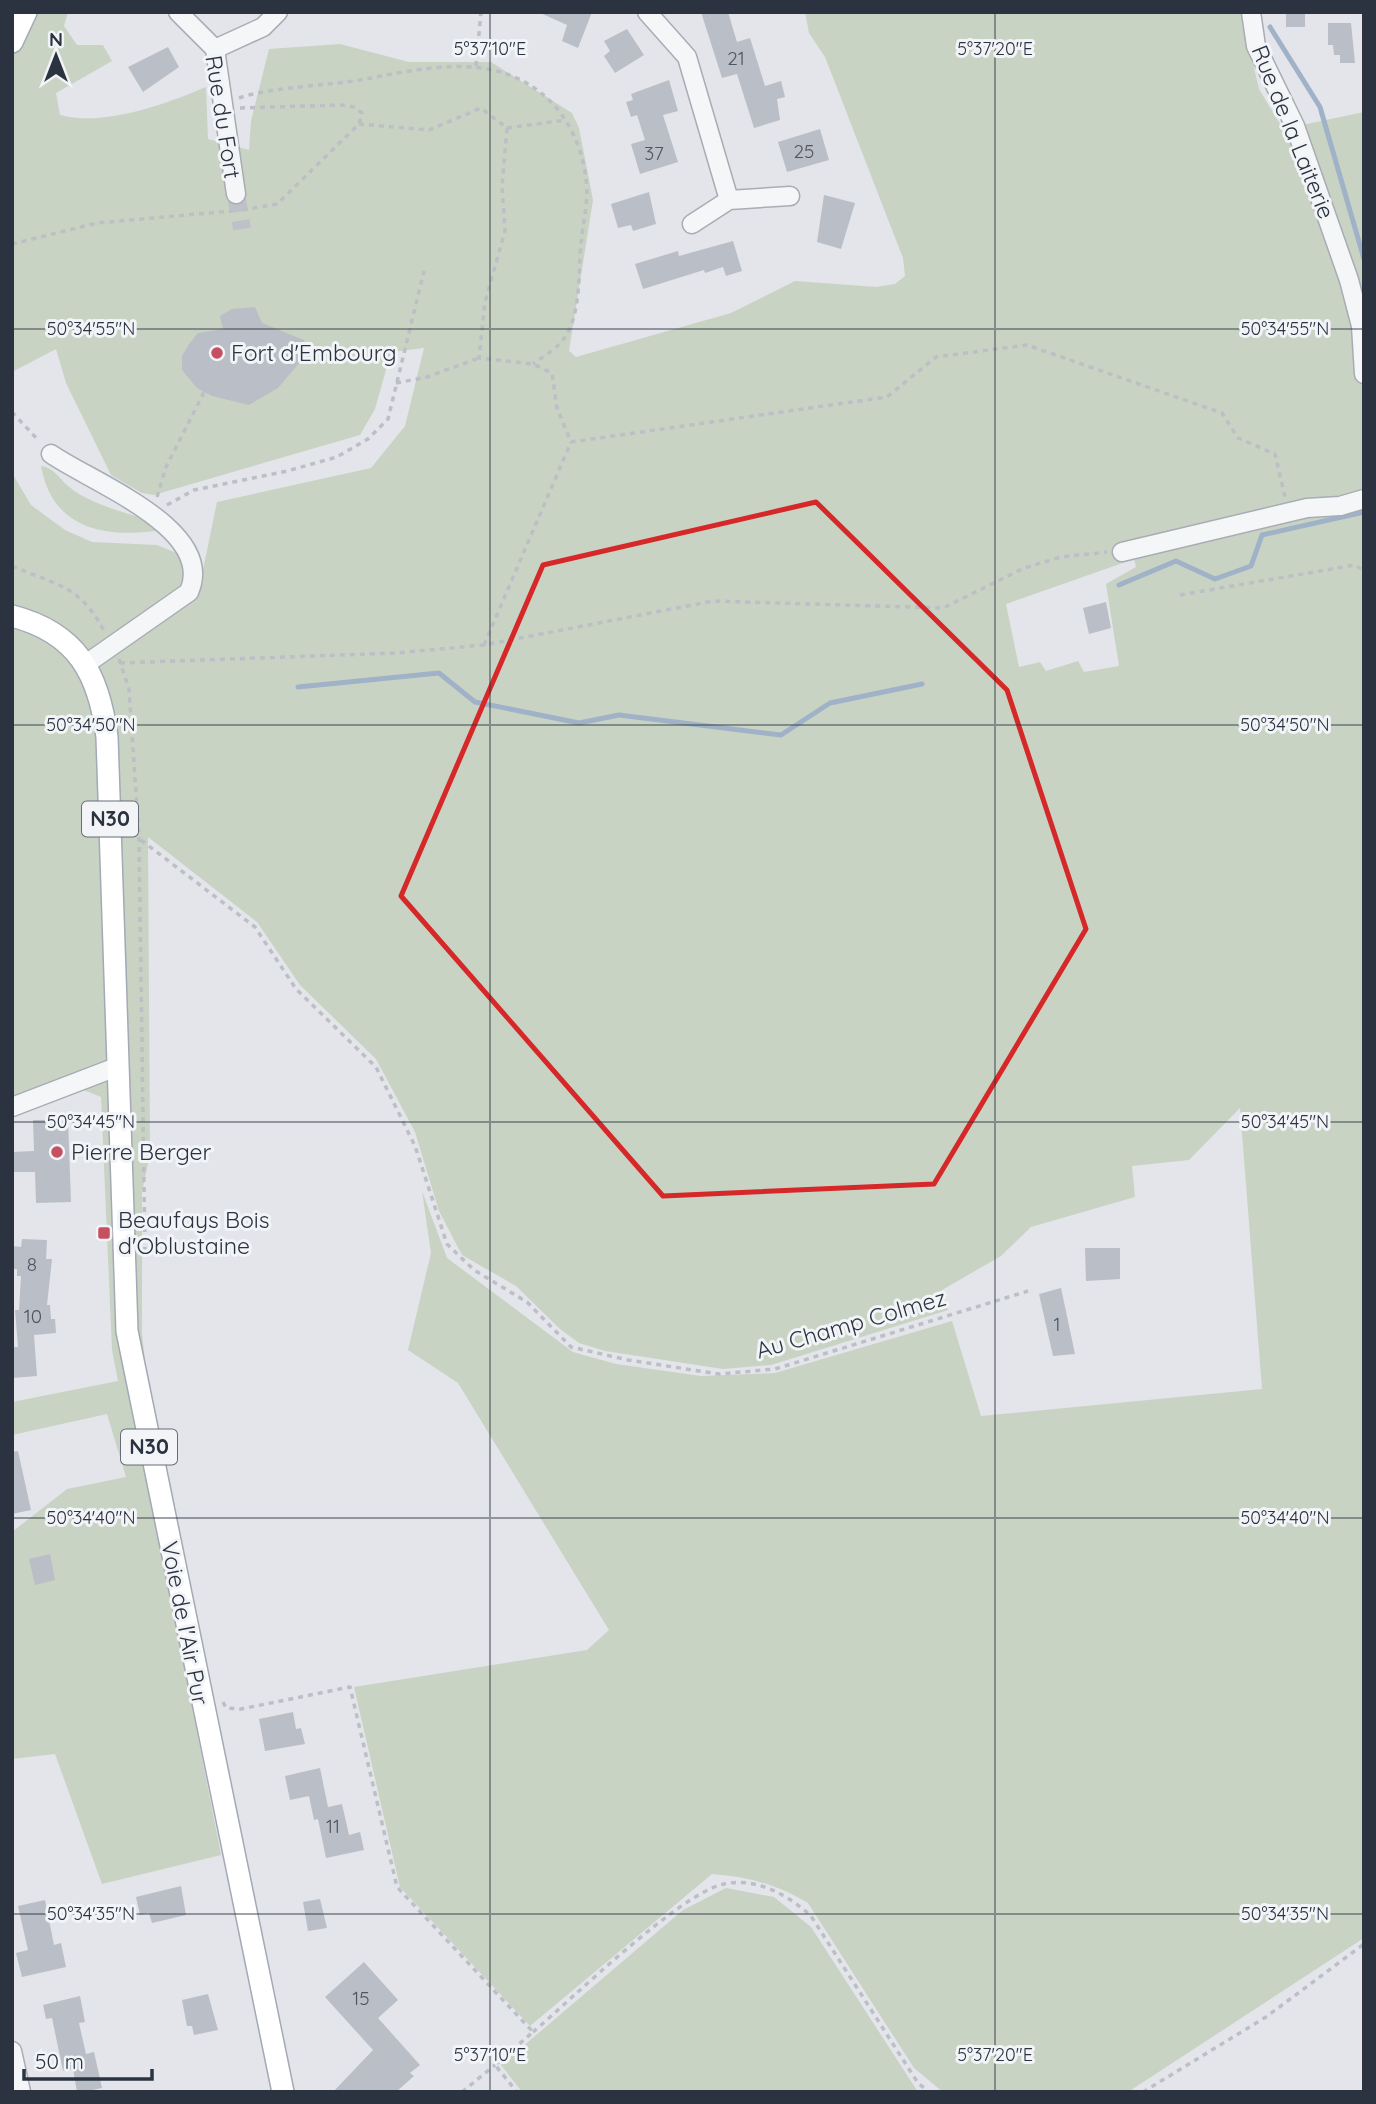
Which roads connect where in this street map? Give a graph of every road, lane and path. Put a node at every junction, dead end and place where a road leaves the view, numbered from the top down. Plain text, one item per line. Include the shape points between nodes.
1 (26, 12) edge
2 (178, 12) edge
3 (278, 12) edge
4 (481, 12) edge
5 (648, 12) edge
6 (1251, 12) edge
7 (12, 42) edge
8 (215, 49) junction
9 (476, 66) junction
10 (228, 104) junction
11 (244, 109) dead end
12 (566, 120) junction
13 (359, 124) junction
14 (507, 128) junction
15 (236, 194) tunnel mouth
16 (790, 195) dead end
17 (730, 200) junction
18 (692, 224) dead end
19 (12, 244) edge
20 (424, 271) dead end
21 (228, 347) dead end
22 (479, 358) junction
23 (533, 364) junction
24 (1364, 374) edge
25 (396, 383) junction
26 (12, 412) edge
27 (571, 442) junction
28 (51, 454) joint
29 (1364, 499) edge
30 (153, 512) junction
31 (1289, 512) junction
32 (1122, 552) joint
33 (12, 566) edge
34 (1364, 571) edge
35 (1180, 595) dead end
36 (12, 616) edge
37 (111, 644) junction
38 (484, 645) junction
39 (120, 663) junction
40 (86, 664) junction
41 (139, 838) junction
42 (119, 1066) junction
43 (12, 1107) edge
44 (145, 1261) dead end
45 (1028, 1291) dead end
46 (220, 1697) dead end
47 (1364, 1944) edge
48 (533, 2032) junction
49 (12, 2051) edge
50 (495, 2065) junction
51 (21, 2092) edge
52 (283, 2092) edge
53 (462, 2092) edge
54 (517, 2092) edge
55 (929, 2092) edge
56 (1143, 2092) edge

1 - 7 main road
2 - 8 street, Rue du Fort
3 - 8 street via 263,27
4 - 9 path
5 - 17 street via 687,57
6 - 24 street, Rue de la Laiterie via 1256,46 1295,126 1349,280 1361,326
8 - 10 street, Rue du Fort
9 - 10 path via 396,71 240,97
9 - 12 path via 519,77 543,94
10 - 15 street, Rue du Fort
11 - 13 path via 341,105 360,110
12 - 14 path
12 - 23 path via 580,151 586,181 575,311 563,341
13 - 14 path via 429,130 481,108
13 - 19 path via 277,204 97,223
14 - 22 path via 502,186 505,231 485,302
16 - 17 street
17 - 18 street
20 - 25 path
21 - 30 path via 166,467
22 - 23 path
22 - 25 path
23 - 27 path via 552,373 557,408
25 - 30 path via 388,419 368,439 337,457 194,490
26 - 28 path
27 - 31 path via 887,397 936,357 1027,345 1222,413 1238,438 1275,453
27 - 38 path
28 - 30 street
29 - 31 street
30 - 37 street via 181,542 194,563 195,579 189,592
31 - 32 street
32 - 38 path via 1098,551 1024,568 943,608 713,601
33 - 37 path via 76,593 94,612
34 - 35 path via 1355,565
36 - 40 main road, N30 via 53,633
37 - 39 path
37 - 40 street
38 - 39 path via 396,653
39 - 41 path via 129,689
40 - 42 main road, N30 via 102,704 107,737
41 - 44 path
41 - 45 path, Au Champ Colmez via 255,927 296,989 376,1067 415,1146 447,1244 474,1270 527,1303 571,1347 719,1374 775,1369
42 - 43 street
42 - 52 main road, Voie de l'Air Pur / N30 via 131,1360
46 - 48 path via 226,1708 241,1709 350,1687 397,1887
47 - 56 path via 1266,2017
48 - 50 path
48 - 55 path via 678,1908 723,1884 750,1883 790,1897 811,1916 918,2083
49 - 51 street
50 - 53 path
50 - 54 path

